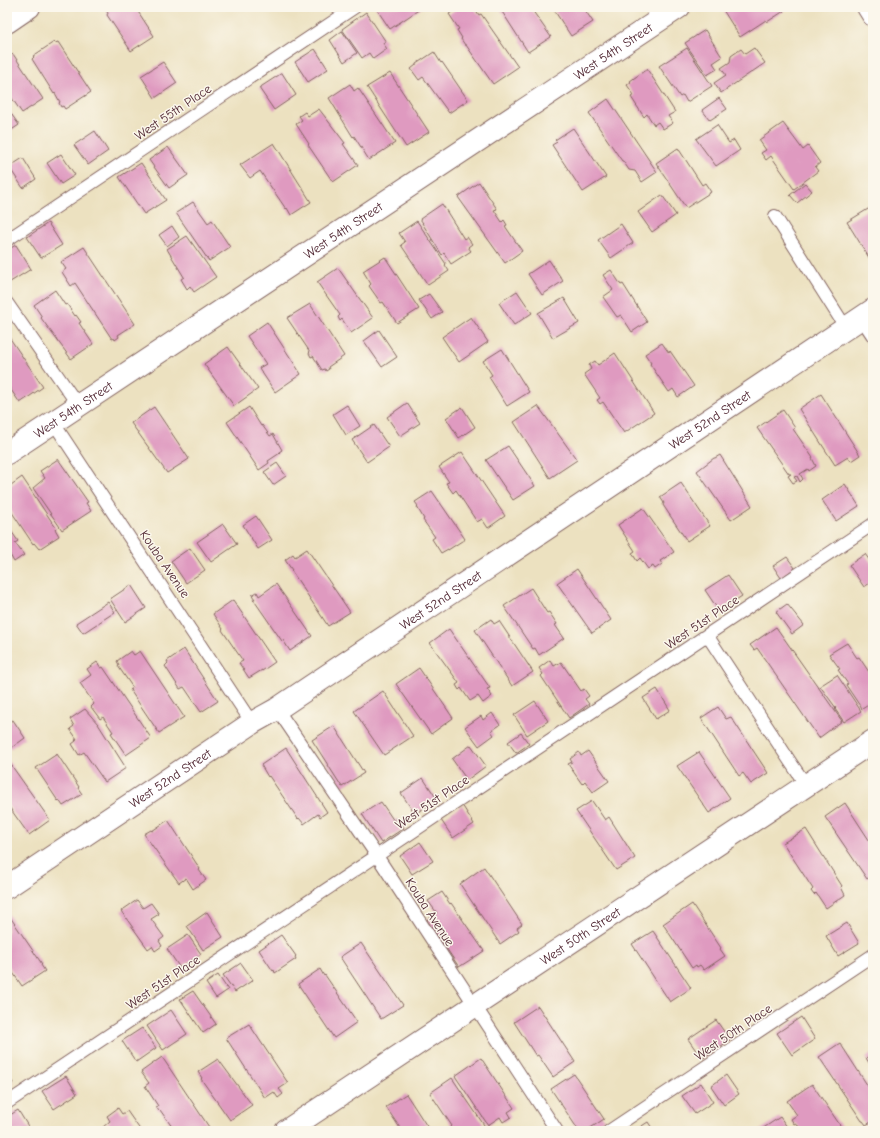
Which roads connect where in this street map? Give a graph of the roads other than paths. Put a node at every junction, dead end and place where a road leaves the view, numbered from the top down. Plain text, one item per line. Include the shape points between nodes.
1 (29, 7) edge
2 (355, 7) edge
3 (679, 7) edge
4 (868, 7) edge
5 (656, 13) edge
6 (873, 15) edge
7 (7, 22) edge
8 (775, 216) dead end
9 (7, 240) edge
10 (7, 303) edge
11 (860, 318) edge
12 (873, 336) edge
13 (78, 405) junction
14 (53, 422) junction
15 (7, 453) edge
16 (873, 524) edge
17 (707, 635) junction
18 (277, 709) junction
19 (252, 723) junction
20 (873, 741) edge
21 (806, 785) junction
22 (377, 856) junction
23 (7, 887) edge
24 (873, 955) edge
25 (475, 1006) junction
26 (7, 1103) edge
27 (286, 1131) edge
28 (557, 1131) edge
29 (609, 1131) edge

1 - 7 street
2 - 9 lane, West 55th Place
3 - 5 street, West 54th Street
4 - 6 street
5 - 13 street, West 54th Street
8 - 11 lane
10 - 13 lane
11 - 12 lane
11 - 18 street, West 52nd Street
13 - 14 street, West 54th Street
14 - 15 street, West 54th Street
14 - 19 lane, Kouba Avenue
16 - 17 lane, West 51st Place
17 - 21 lane
17 - 22 lane, West 51st Place
18 - 19 street, West 52nd Street
18 - 22 lane, Kouba Avenue
19 - 23 street, West 52nd Street
20 - 21 street, West 50th Street
21 - 25 street, West 50th Street
22 - 25 lane, Kouba Avenue
22 - 26 lane, West 51st Place
24 - 29 lane, West 50th Place
25 - 27 street, West 50th Street
25 - 28 lane, Kouba Avenue

